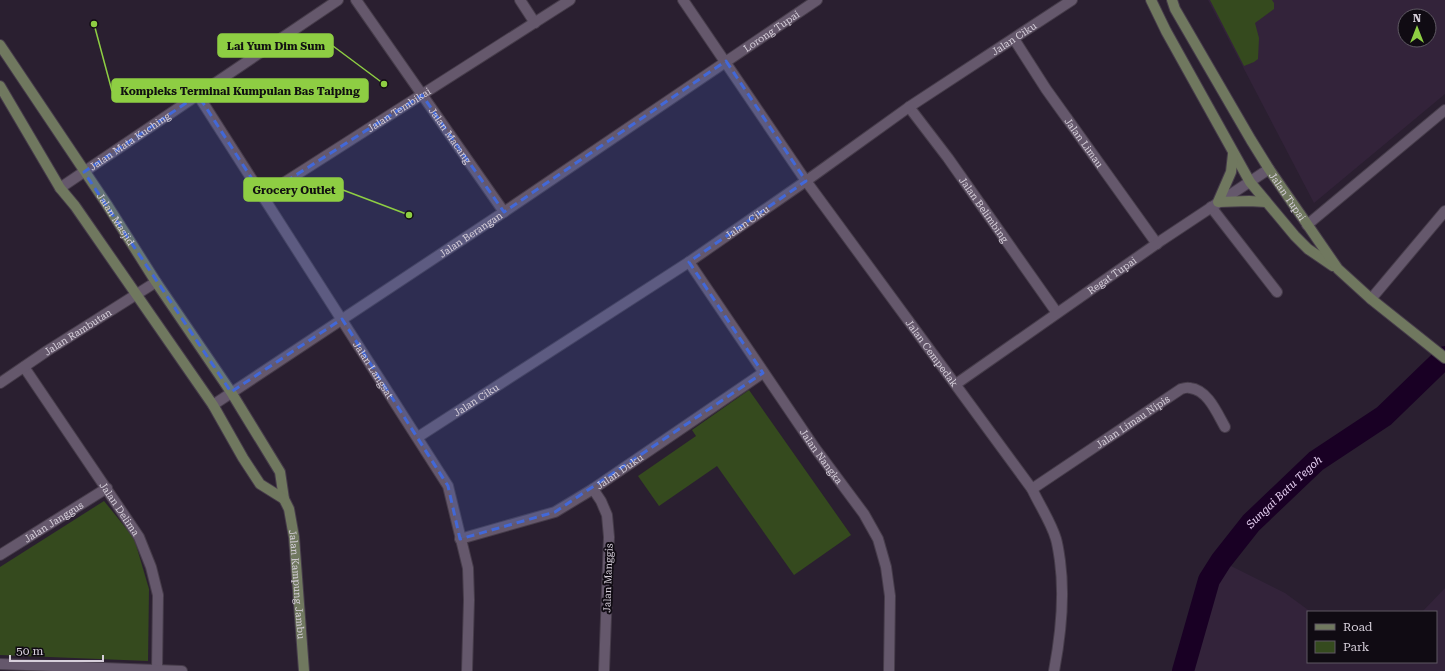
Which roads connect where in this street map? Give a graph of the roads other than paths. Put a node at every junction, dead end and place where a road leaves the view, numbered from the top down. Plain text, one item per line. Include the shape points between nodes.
1 (338, 0) edge
2 (356, 0) edge
3 (520, 0) edge
4 (570, 0) edge
5 (683, 0) edge
6 (817, 0) edge
7 (1072, 0) edge
8 (1151, 0) edge
9 (1172, 0) edge
10 (535, 23) junction
11 (1014, 39) junction
12 (0, 45) edge
13 (726, 62) junction
14 (0, 86) edge
15 (198, 95) junction
16 (422, 95) junction
17 (909, 107) junction
18 (1445, 110) edge
19 (1233, 154) junction
20 (1269, 169) junction
21 (84, 172) junction
22 (806, 181) junction
23 (1250, 182) junction
24 (60, 188) junction
25 (263, 196) junction
26 (1266, 202) junction
27 (1215, 205) junction
28 (1445, 211) edge
29 (504, 212) junction
30 (1307, 225) junction
31 (1156, 244) junction
32 (689, 262) junction
33 (1338, 269) junction
34 (156, 282) junction
35 (1277, 292) dead end
36 (136, 294) junction
37 (1371, 299) junction
38 (1057, 313) junction
39 (342, 319) junction
40 (1445, 358) edge
41 (24, 367) junction
42 (763, 373) junction
43 (0, 383) edge
44 (956, 384) junction
45 (231, 392) junction
46 (213, 405) junction
47 (1225, 427) dead end
48 (418, 437) junction
49 (107, 488) junction
50 (593, 490) junction
51 (1032, 490) junction
52 (284, 499) junction
53 (460, 539) junction
54 (0, 556) edge
55 (0, 664) edge
56 (38, 668) edge
57 (157, 671) edge
58 (182, 671) edge
59 (304, 671) edge
60 (467, 671) edge
61 (604, 671) edge
62 (889, 671) edge
63 (1054, 671) edge

1 - 15 street, Jalan Mata Kuching
2 - 16 street, Jalan Macang
3 - 10 street
4 - 10 street, Jalan Tembikai
5 - 13 street, Jalan Cempedak
6 - 13 street, Lorong Tupai
7 - 11 street, Jalan Ciku
8 - 19 main road
9 - 20 main road, Jalan Tupai
10 - 16 street, Jalan Tembikai
11 - 17 street, Jalan Ciku
11 - 31 street, Jalan Limau
12 - 21 main road, Jalan Masjid
13 - 22 street, Jalan Cempedak
13 - 29 street, Jalan Berangan
14 - 24 main road
15 - 21 street, Jalan Mata Kuching
15 - 25 street, Jalan Langsat
16 - 25 street, Jalan Tembikai
16 - 29 street, Jalan Macang
17 - 22 street, Jalan Ciku
17 - 38 street, Jalan Belimbing
18 - 30 street
19 - 23 main road
19 - 27 main road via 1231,172
20 - 23 street, Regat Tupai
20 - 30 main road, Jalan Tupai
21 - 24 street, Jalan Mata Kuching
21 - 34 main road, Jalan Masjid
22 - 32 street, Jalan Ciku
22 - 44 street, Jalan Cempedak
23 - 26 main road
23 - 27 street, Regat Tupai
24 - 36 main road
25 - 39 street, Jalan Langsat
26 - 27 main road
26 - 33 main road via 1308,249
27 - 31 street, Regat Tupai
27 - 35 street
28 - 37 street
29 - 39 street, Jalan Berangan
30 - 33 main road, Jalan Tupai
31 - 38 street, Regat Tupai
32 - 42 street, Jalan Nangka
32 - 48 street, Jalan Ciku
33 - 37 main road, Jalan Tupai
34 - 36 street, Jalan Rambutan
34 - 45 main road, Jalan Masjid
36 - 41 street, Jalan Rambutan
36 - 46 main road
37 - 40 main road, Jalan Tupai
38 - 44 street, Regat Tupai
39 - 45 street, Jalan Berangan
39 - 48 street, Jalan Langsat
41 - 43 street, Jalan Rambutan
41 - 49 street, Jalan Delima
42 - 50 street, Jalan Duku
42 - 62 street, Jalan Nangka via 864,514 878,539 886,567 890,596
44 - 51 street, Jalan Cempedak
45 - 46 street, Jalan Berangan
45 - 52 main road, Jalan Kampung Jambu via 280,472
46 - 52 main road via 260,484
47 - 51 street, Jalan Limau Nipis via 1208,399 1200,392 1190,388 1181,389
48 - 53 street, Jalan Langsat via 448,486
49 - 54 street, Jalan Janggus
49 - 57 street, Jalan Delima via 139,537 151,567 158,595
50 - 53 street, Jalan Duku via 555,512
50 - 61 street, Jalan Manggis via 607,515 609,537
51 - 63 street, Jalan Cempedak via 1056,540 1061,568 1062,614
52 - 59 main road, Jalan Kampung Jambu via 289,509 294,537
53 - 60 street, Jalan Langsat via 468,568
55 - 56 street
56 - 57 street
57 - 58 street

